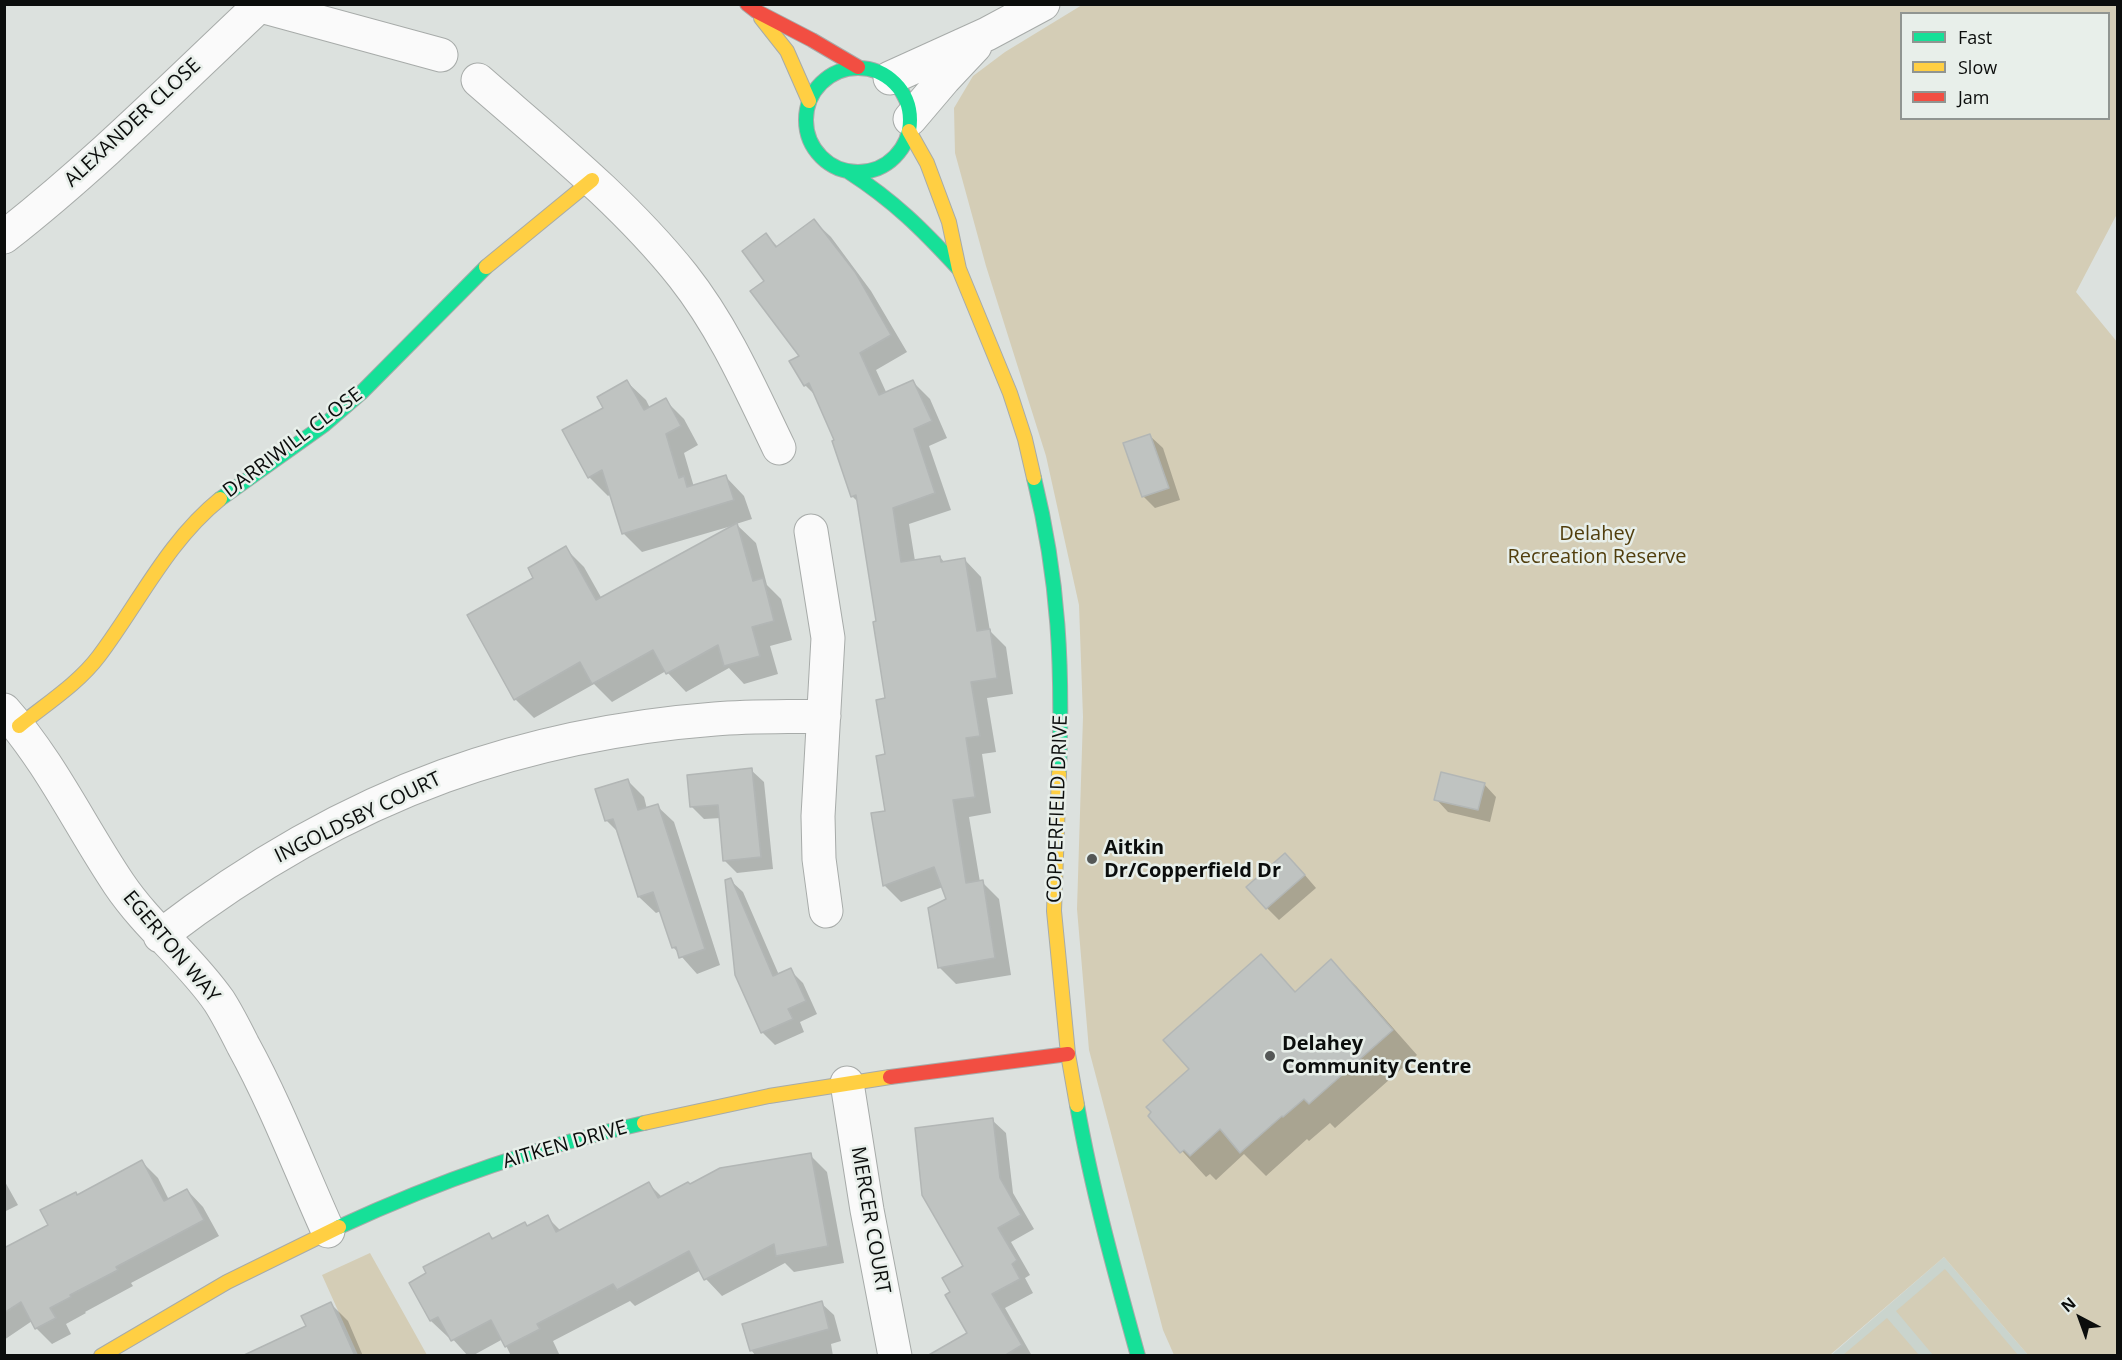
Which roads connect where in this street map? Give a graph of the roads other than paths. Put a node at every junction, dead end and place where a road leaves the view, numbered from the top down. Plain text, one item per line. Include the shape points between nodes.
1 (1043, 4) edge
2 (256, 5) edge
3 (752, 8) edge
4 (987, 33) junction
5 (441, 55) dead end
6 (858, 68) junction
7 (890, 78) junction
8 (478, 80) dead end
9 (809, 101) junction
10 (910, 125) junction
11 (849, 172) junction
12 (592, 180) junction
13 (4, 237) edge
14 (959, 269) junction
15 (779, 448) dead end
16 (811, 531) dead end
17 (824, 716) junction
18 (12, 718) edge
19 (826, 911) dead end
20 (160, 936) junction
21 (1068, 1054) junction
22 (847, 1083) junction
23 (328, 1231) junction
24 (101, 1356) edge
25 (895, 1356) edge
26 (1138, 1356) edge

1 - 4 street
2 - 5 street, ALEXANDER CLOSE
2 - 13 street, ALEXANDER CLOSE via 90,165
3 - 6 street
3 - 9 street via 787,51
4 - 7 street
4 - 10 street
6 - 7 street
6 - 9 street via 828,77
7 - 10 street via 908,104
8 - 12 street
9 - 11 street via 807,132 812,146 834,167
10 - 11 street via 894,159 865,172
10 - 14 street, COPPERFIELD DRIVE via 949,222
11 - 14 street, COPPERFIELD DRIVE via 921,227
12 - 15 street via 683,277 728,341
12 - 18 street, DARRIWILL CLOSE via 478,274 361,393 324,425 204,512 159,565 98,657 75,682
14 - 21 street, COPPERFIELD DRIVE via 1017,416 1037,485 1053,566 1062,706 1054,911
16 - 17 street via 828,638
17 - 19 street via 818,816
17 - 20 street, INGOLDSBY COURT via 715,719 599,735 524,751 444,776 300,843 240,878
18 - 20 street, EGERTON WAY via 51,771 126,896
20 - 23 street, EGERTON WAY via 198,975 224,1010 258,1072
21 - 22 street, AITKEN DRIVE
21 - 26 street, COPPERFIELD DRIVE via 1087,1164
22 - 23 street, AITKEN DRIVE via 579,1139 429,1189
22 - 25 street, MERCER COURT
23 - 24 street, AITKEN DRIVE via 226,1281

